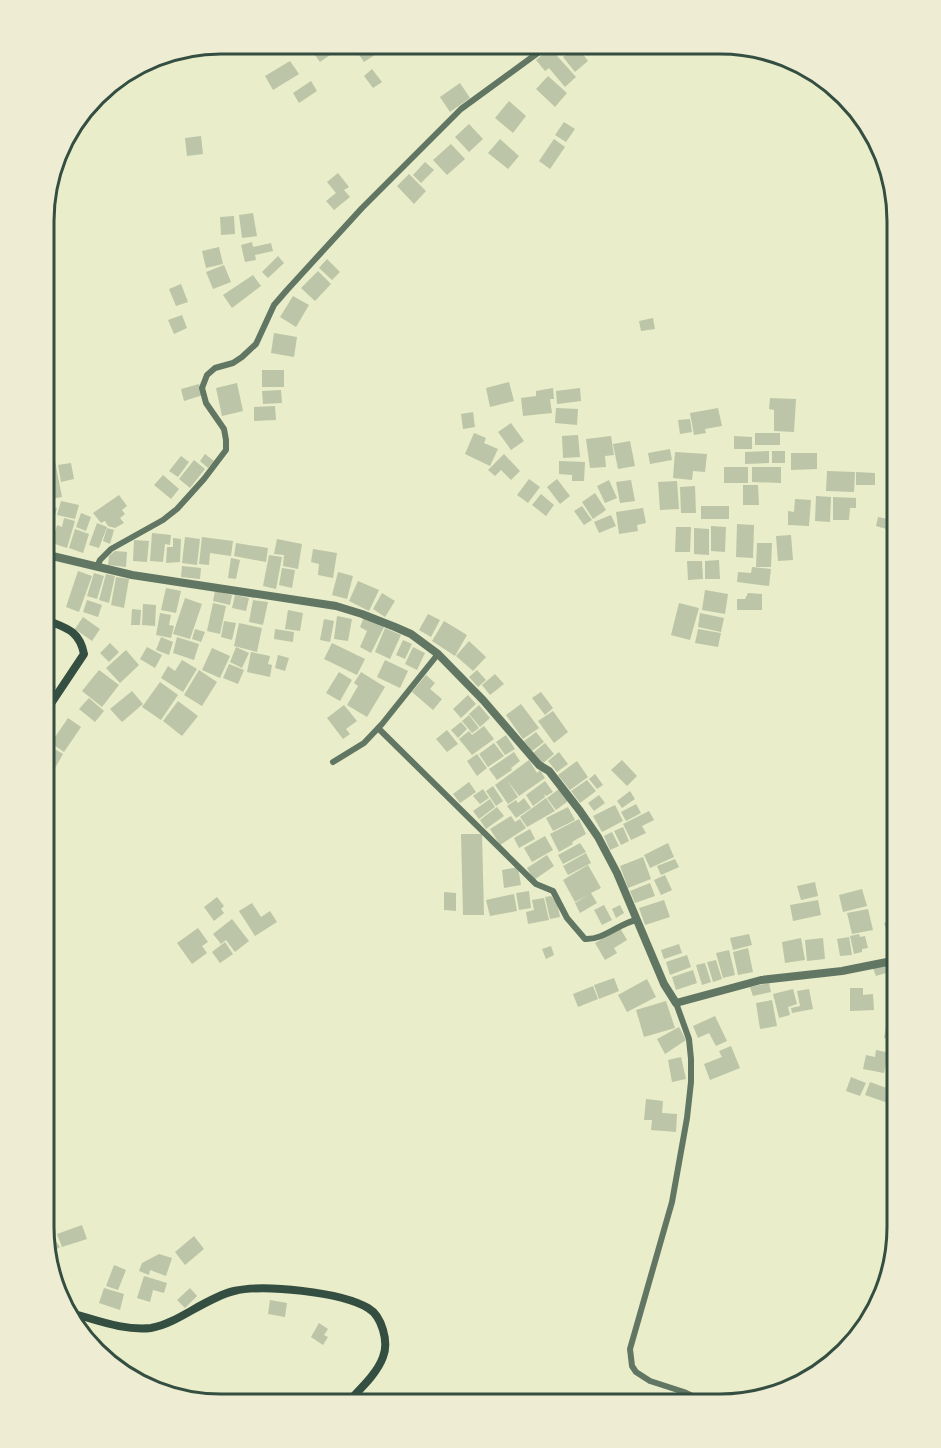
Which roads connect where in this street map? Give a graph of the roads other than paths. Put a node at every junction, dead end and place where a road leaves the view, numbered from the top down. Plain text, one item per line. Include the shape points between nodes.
1 (537, 54) edge
2 (54, 556) edge
3 (97, 567) junction
4 (54, 623) edge
5 (438, 654) junction
6 (54, 699) edge
7 (378, 728) junction
8 (333, 762) dead end
9 (636, 920) junction
10 (887, 962) edge
11 (676, 1003) junction
12 (79, 1315) edge
13 (355, 1394) edge
14 (688, 1394) edge

1 - 3 street via 461,109 286,290 274,305 256,344 233,363 207,375 202,388 206,404 224,429 226,450 177,509 111,549
2 - 3 street
3 - 5 street via 336,606 411,634
4 - 6 main road via 75,632 84,654
5 - 7 street
5 - 9 street via 565,790 598,837
7 - 8 street
7 - 9 street via 536,884 553,891 567,918 585,939 596,939
9 - 11 street
10 - 11 street via 761,980
11 - 14 street via 689,1039 691,1059 687,1118 672,1202 630,1349 636,1372
12 - 13 main road via 137,1329 154,1327 219,1296 246,1289 315,1293 352,1302 369,1308 378,1318 385,1345 380,1365

